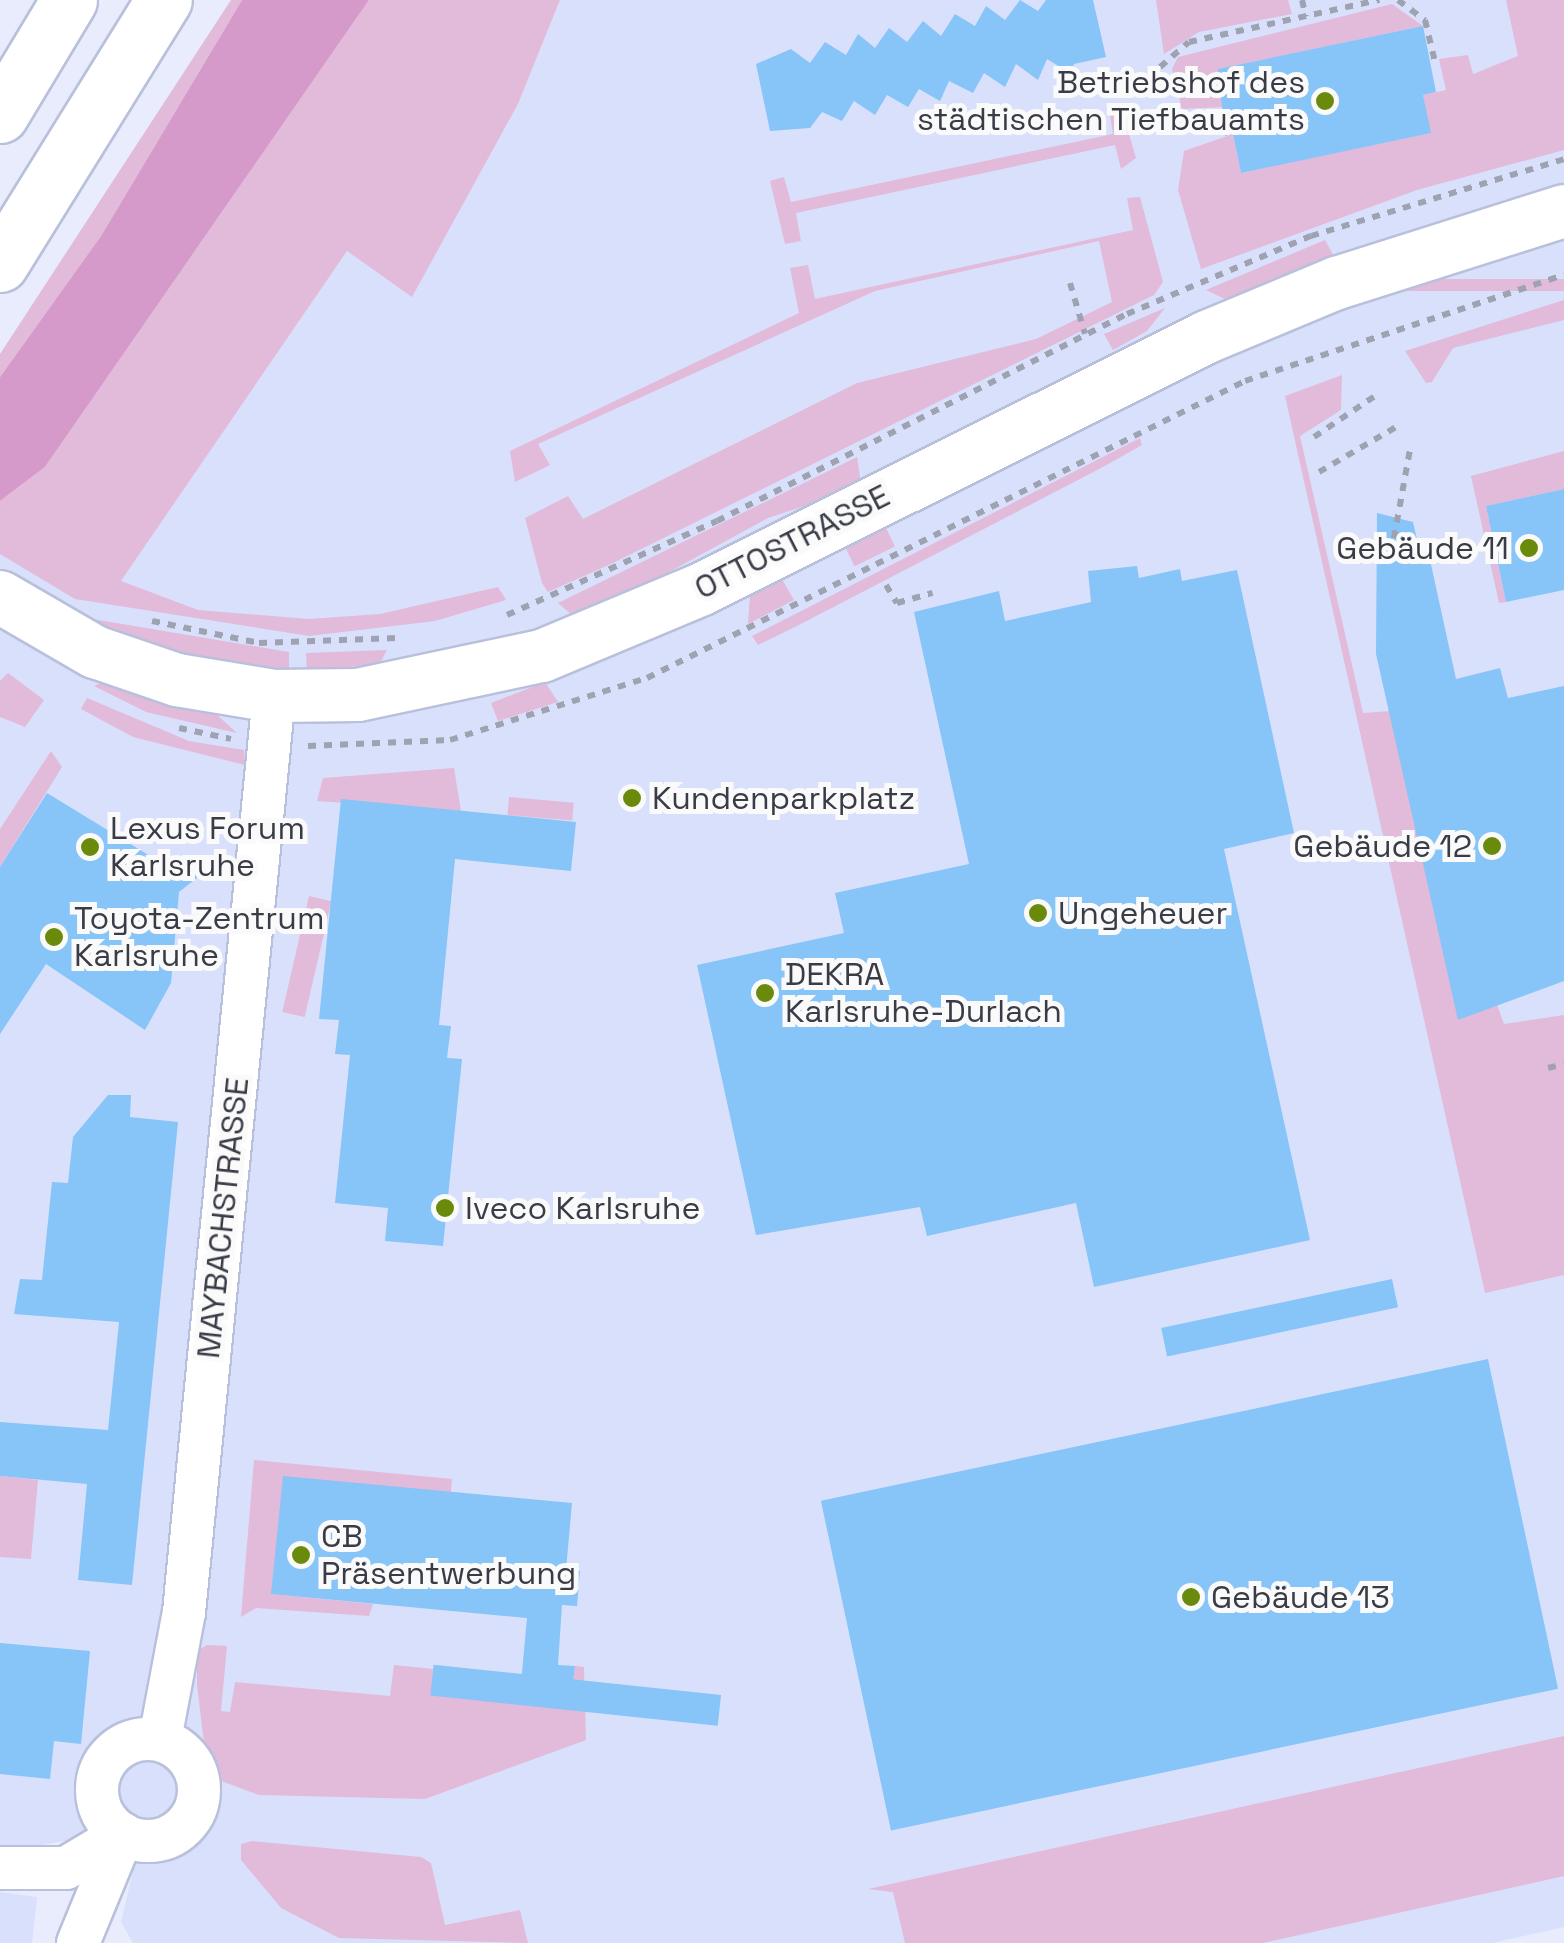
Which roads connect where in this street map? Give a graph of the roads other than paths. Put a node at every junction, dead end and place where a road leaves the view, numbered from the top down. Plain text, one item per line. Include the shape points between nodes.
1 (69, 0) edge
2 (164, 0) edge
3 (0, 116) edge
4 (1564, 211) edge
5 (0, 264) edge
6 (0, 597) edge
7 (274, 696) junction
8 (160, 1739) junction
9 (123, 1834) junction
10 (0, 1868) edge
11 (78, 1943) edge

1 - 3 highway
2 - 5 highway
4 - 7 main road, OTTOSTRASSE via 1336,283 1207,337 570,648 358,695
6 - 7 main road, OTTOSTRASSE via 95,652 178,680
7 - 8 street, MAYBACHSTRASSE via 184,1612
8 - 9 street via 124,1743 101,1768 99,1807
8 - 9 street via 196,1770 196,1807 162,1839
9 - 10 street via 66,1868
9 - 11 street

